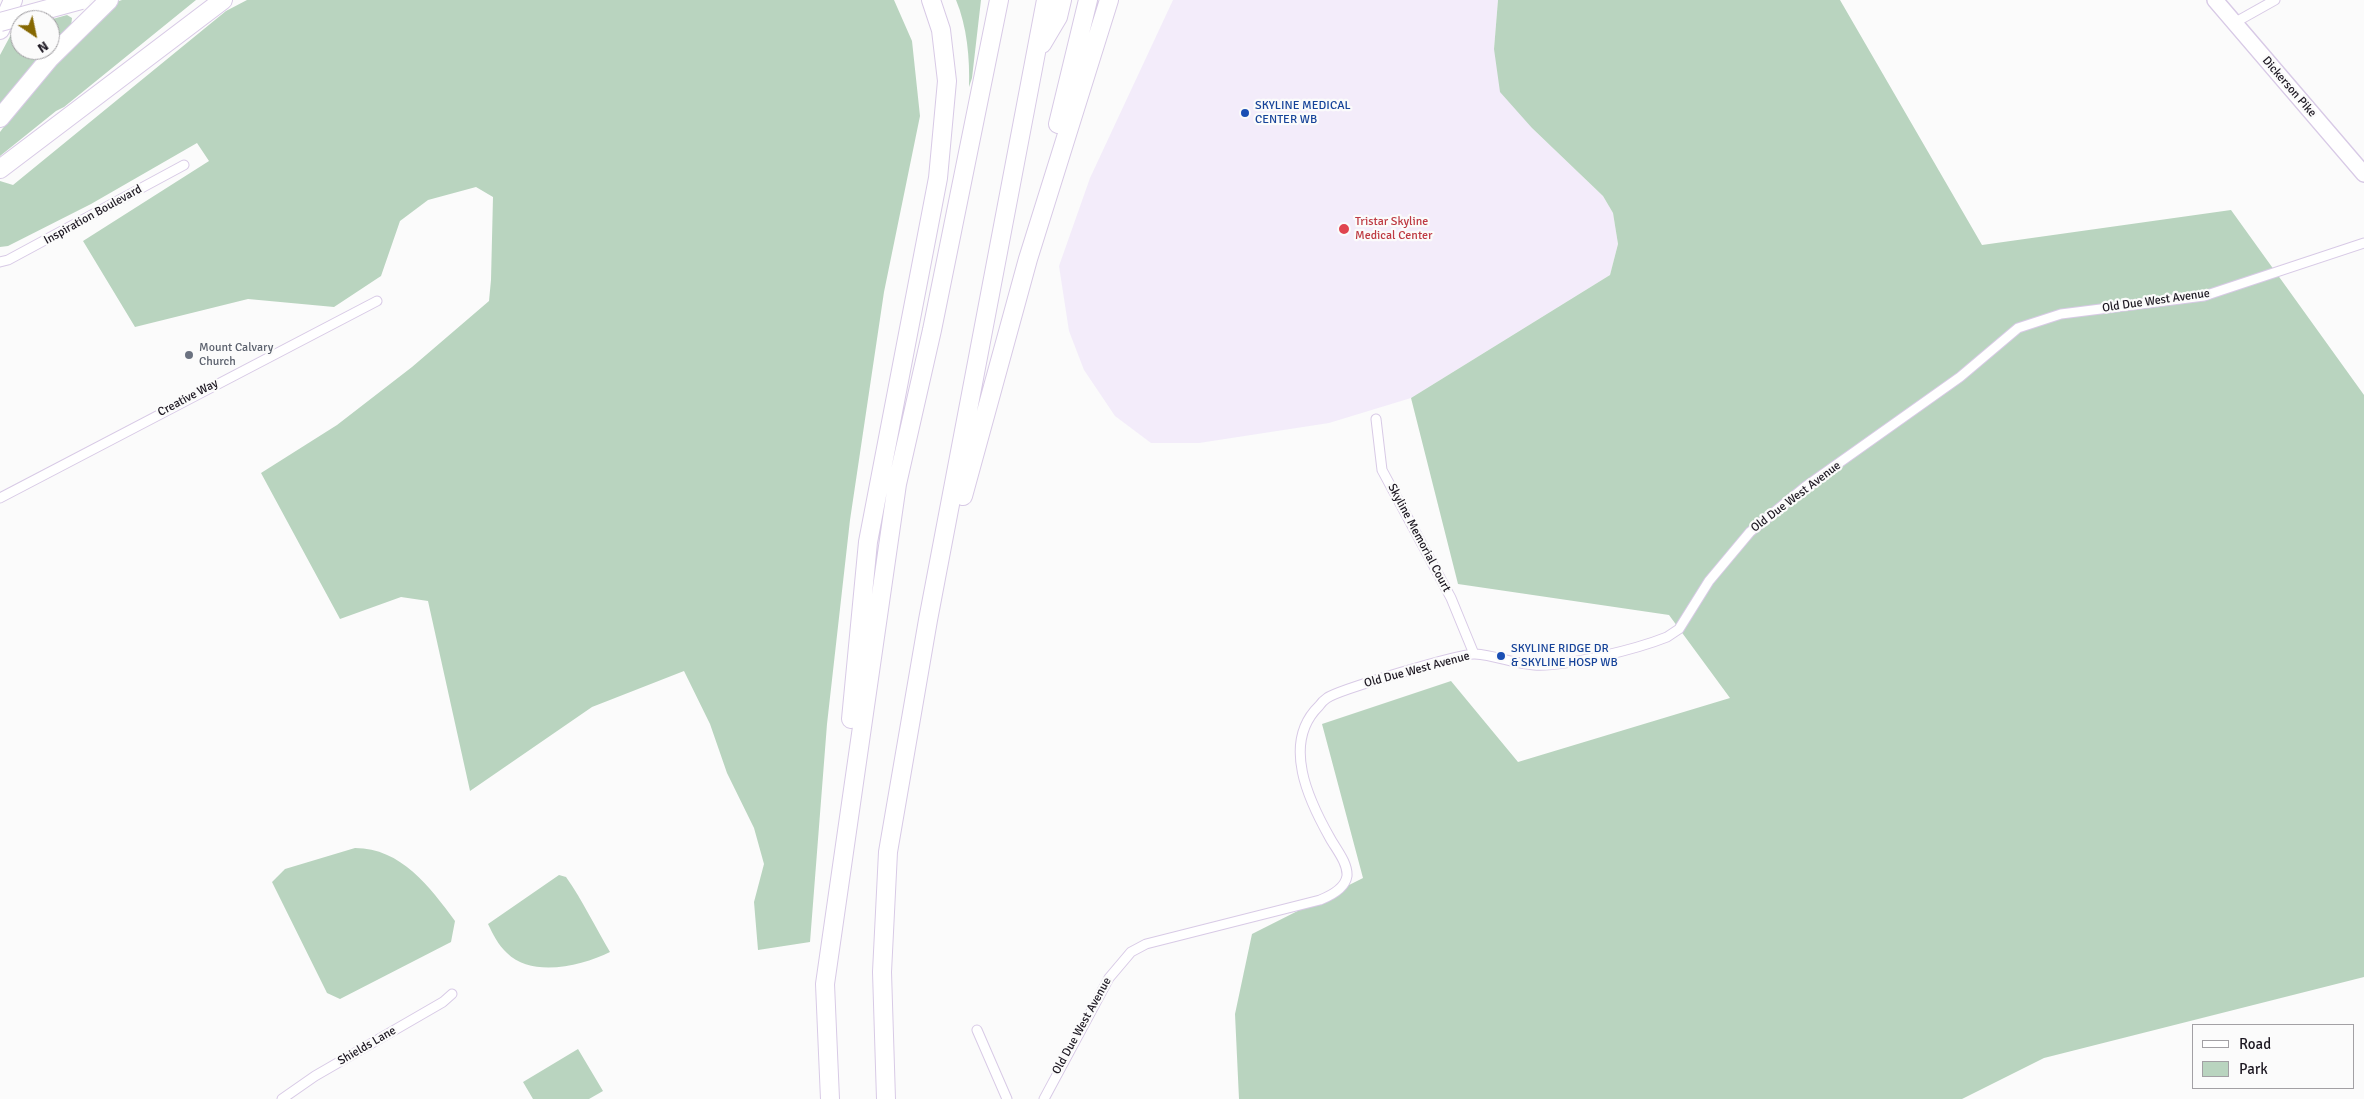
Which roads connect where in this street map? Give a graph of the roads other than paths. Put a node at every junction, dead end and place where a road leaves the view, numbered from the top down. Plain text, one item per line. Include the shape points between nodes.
1 (13, 0) edge
2 (81, 0) edge
3 (109, 0) edge
4 (223, 0) edge
5 (931, 0) edge
6 (999, 0) edge
7 (1046, 0) edge
8 (1062, 0) edge
9 (1088, 0) edge
10 (1109, 0) edge
11 (2214, 0) edge
12 (2275, 0) edge
13 (0, 22) edge
14 (2234, 23) junction
15 (0, 30) edge
16 (1036, 56) junction
17 (0, 118) edge
18 (184, 165) dead end
19 (0, 169) edge
20 (2364, 174) edge
21 (2364, 243) edge
22 (1028, 258) junction
23 (0, 262) edge
24 (377, 300) dead end
25 (1376, 419) dead end
26 (0, 498) edge
27 (928, 620) junction
28 (1474, 654) junction
29 (836, 891) junction
30 (452, 994) dead end
31 (977, 1030) dead end
32 (282, 1099) edge
33 (830, 1099) edge
34 (886, 1099) edge
35 (1008, 1099) edge
36 (1044, 1099) edge

1 - 15 highway
2 - 13 highway, bridge
3 - 17 highway via 50,58
4 - 19 highway
5 - 29 highway via 946,57 945,114 936,188 868,542
6 - 29 highway via 932,330 896,484
7 - 16 highway
8 - 16 highway via 1058,17
9 - 22 highway
10 - 22 highway
11 - 14 main road, Dickerson Pike
12 - 14 street
14 - 20 main road, Dickerson Pike
16 - 27 highway
18 - 23 street, Inspiration Boulevard via 15,257
21 - 28 street, Old Due West Avenue via 2204,296 2061,314 2018,328 1960,376 1805,487 1756,527 1709,581 1679,629 1667,637 1563,663 1534,665
22 - 27 highway
24 - 26 street, Creative Way
25 - 28 street, Skyline Memorial Court via 1382,470 1451,598
27 - 34 highway via 888,852 882,972
28 - 36 street, Old Due West Avenue via 1362,684 1328,697 1313,711 1304,729 1300,762 1306,788 1344,863 1347,876 1342,886 1320,900 1146,944 1131,952 1109,978
29 - 33 highway via 825,984
30 - 32 street, Shields Lane
31 - 35 street

